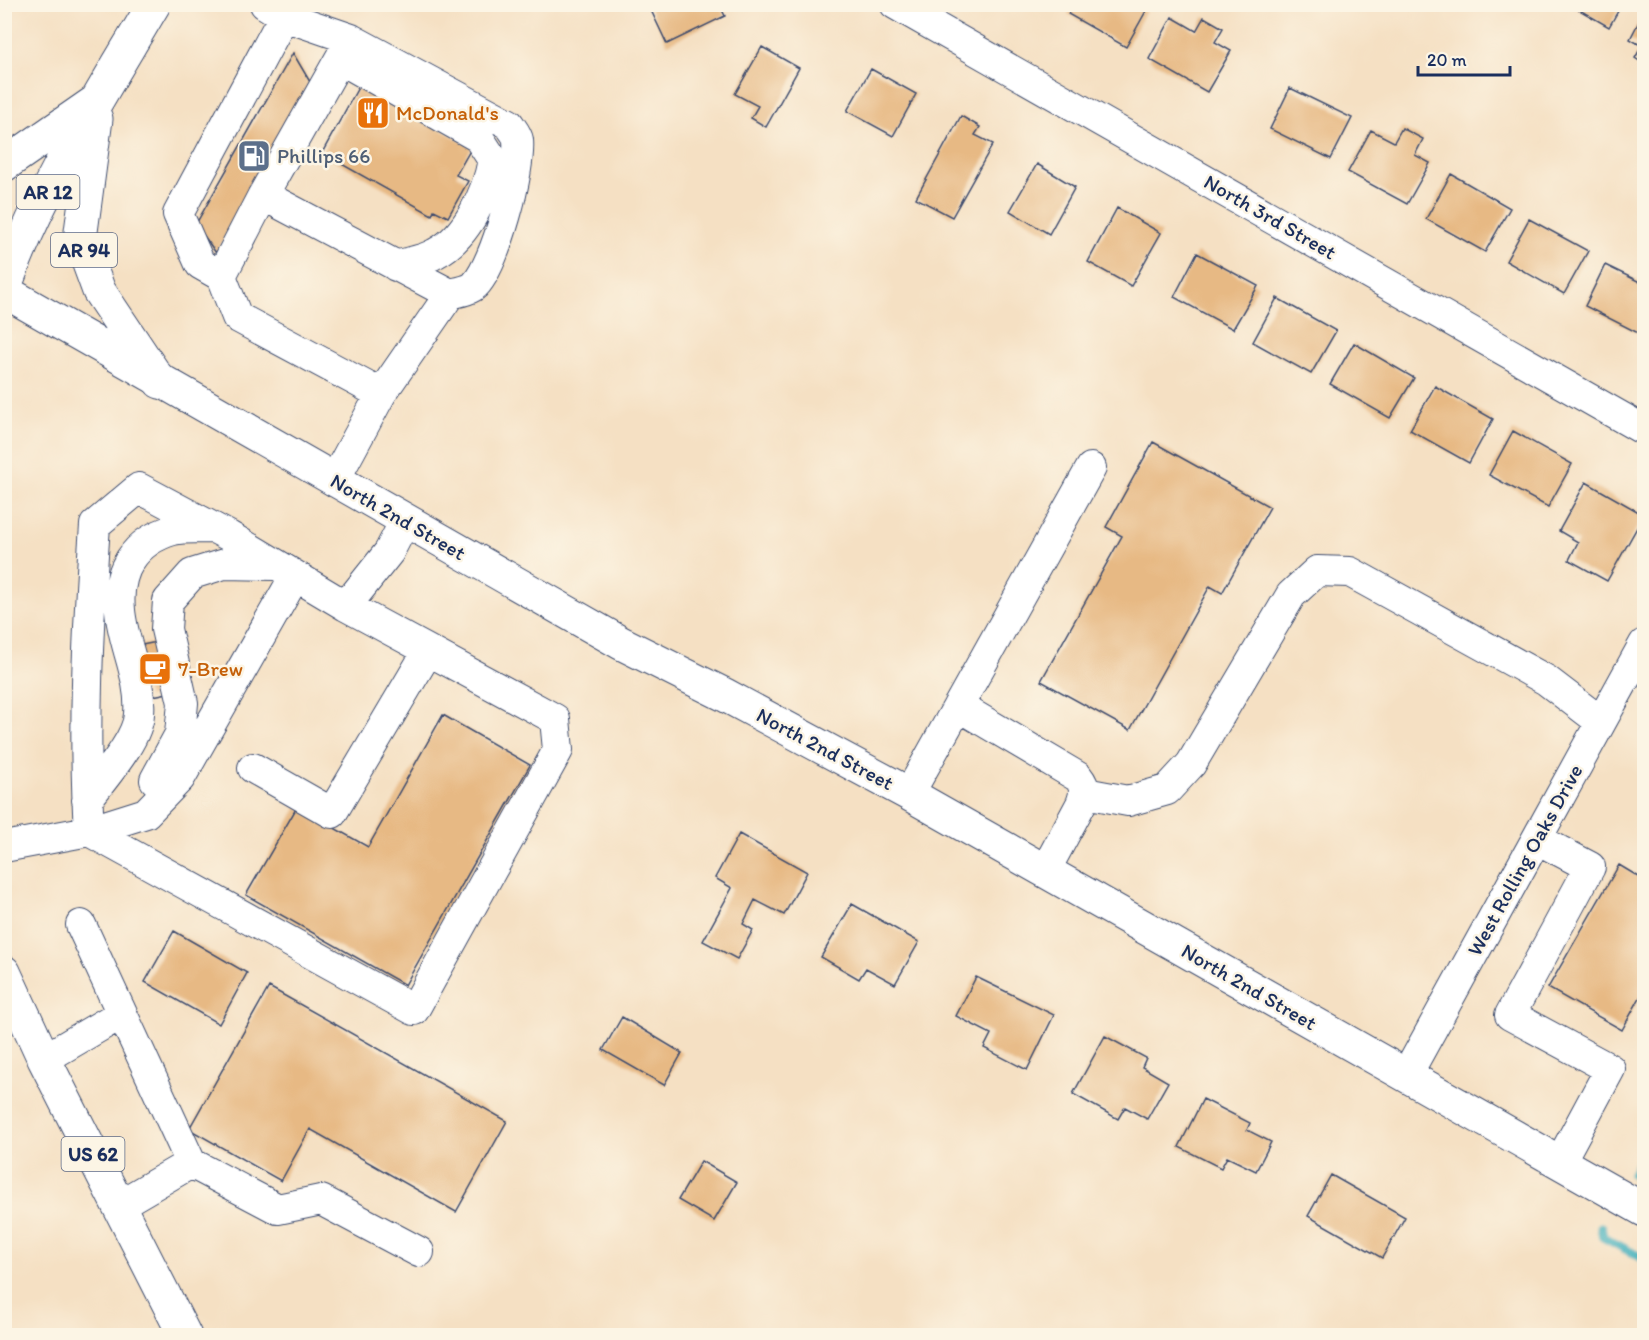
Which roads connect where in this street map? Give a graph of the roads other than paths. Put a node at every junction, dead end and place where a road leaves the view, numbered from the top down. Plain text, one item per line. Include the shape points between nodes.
1 (154, 4) edge
2 (895, 4) edge
3 (274, 10) edge
4 (345, 49) junction
5 (98, 99) junction
6 (4, 165) edge
7 (263, 195) junction
8 (396, 266) junction
9 (221, 276) junction
10 (4, 290) edge
11 (450, 294) junction
12 (160, 382) junction
13 (381, 394) junction
14 (1644, 430) edge
15 (1091, 468) dead end
16 (334, 480) junction
17 (405, 521) junction
18 (214, 528) junction
19 (286, 571) junction
20 (346, 606) junction
21 (1644, 645) edge
22 (429, 651) junction
23 (958, 706) junction
24 (1601, 722) junction
25 (253, 768) dead end
26 (1085, 793) junction
27 (909, 794) junction
28 (87, 800) junction
29 (126, 819) junction
30 (89, 831) junction
31 (1537, 839) junction
32 (4, 847) edge
33 (1046, 871) junction
34 (81, 925) dead end
35 (4, 972) edge
36 (121, 1014) junction
37 (44, 1059) junction
38 (1406, 1076) junction
39 (1560, 1162) junction
40 (190, 1163) junction
41 (119, 1205) junction
42 (1644, 1210) edge
43 (419, 1252) dead end
44 (185, 1335) edge

1 - 5 main road, AR 12
2 - 14 street, North 3rd Street
3 - 4 street
3 - 9 street via 177,214 200,264
4 - 7 street
4 - 8 street via 478,137 493,160 489,181 457,239 435,254
4 - 11 street via 509,124 518,137 518,160 509,203 487,270 473,287
5 - 6 main road, AR 12
5 - 10 main road, AR 12 via 20,245
5 - 12 main road, AR 94 via 80,239 99,291
7 - 8 street
7 - 9 street
8 - 11 street
9 - 13 street via 237,317
10 - 12 main road, North 2nd Street / AR 94
11 - 13 street
12 - 16 main road, North 2nd Street / AR 94
13 - 16 street
15 - 23 street
16 - 17 main road, North 2nd Street / AR 94
17 - 20 street via 389,552
17 - 27 main road, North 2nd Street / AR 94 via 621,643
18 - 19 street
18 - 28 street via 174,530 142,543 123,571 120,609 137,682 140,716 130,740
18 - 28 street via 140,488 95,525 86,667
19 - 20 street
19 - 29 street via 180,778 146,813
19 - 29 street via 224,564 192,574 168,601 166,629 183,703 180,734 164,765
20 - 22 street
21 - 24 street, West Rolling Oaks Drive
22 - 25 street via 332,813
22 - 30 street via 555,719 558,750 414,1011
23 - 26 street via 1078,777
23 - 27 street
24 - 26 street via 1546,680 1350,572 1317,571 1291,595 1191,764 1167,790 1128,801
24 - 31 street, West Rolling Oaks Drive
26 - 33 street
27 - 33 main road, North 2nd Street / AR 94
28 - 30 street
29 - 30 street
30 - 32 street
31 - 38 street, West Rolling Oaks Drive
31 - 39 street via 1590,867 1510,1015 1610,1069
33 - 38 main road, North 2nd Street / AR 94
34 - 36 street
35 - 37 main road, US 62
36 - 37 street
36 - 40 street
37 - 41 main road, US 62
38 - 39 main road, North 2nd Street / AR 94
39 - 42 main road, North 2nd Street / AR 94
40 - 41 street
40 - 43 street via 278,1209 321,1200
41 - 44 main road, US 62

